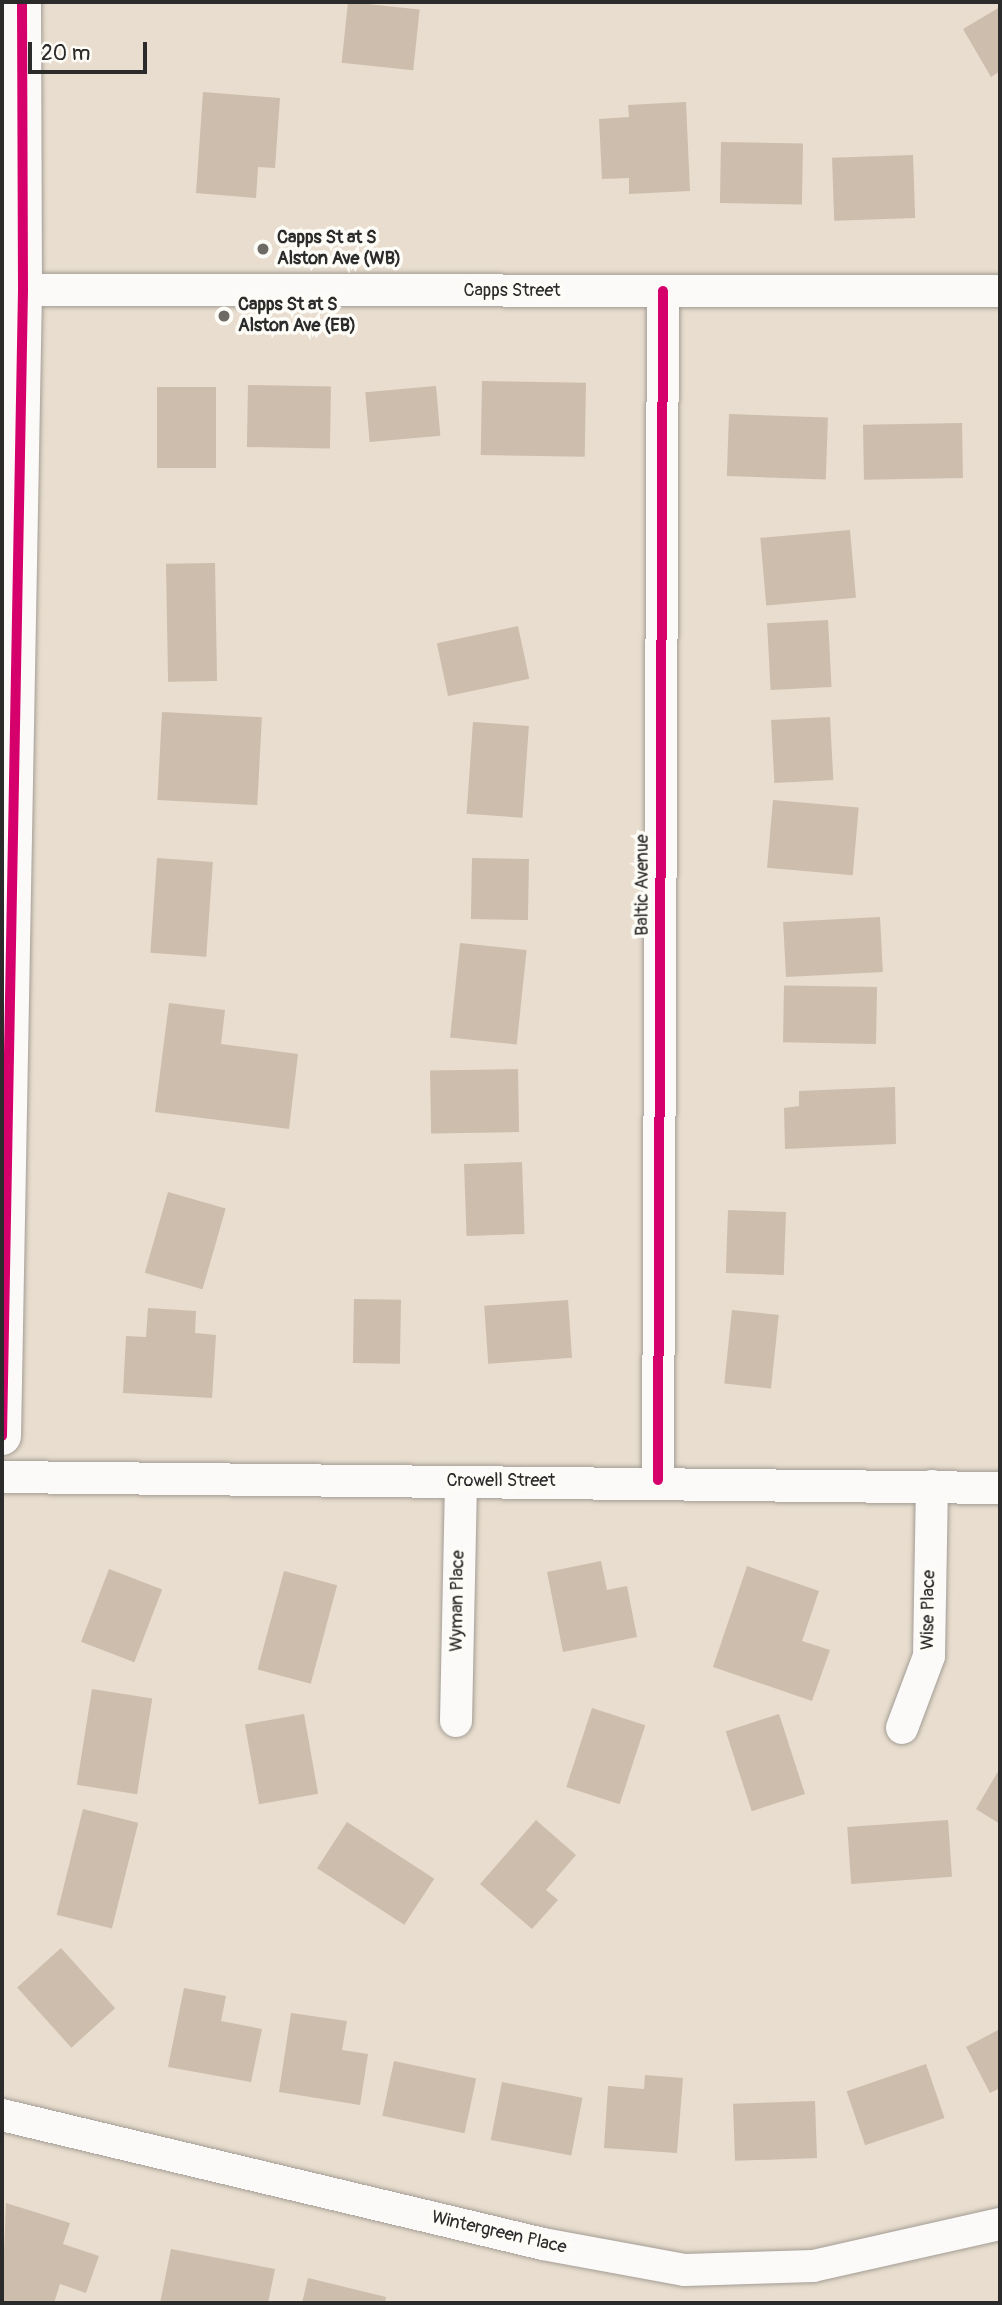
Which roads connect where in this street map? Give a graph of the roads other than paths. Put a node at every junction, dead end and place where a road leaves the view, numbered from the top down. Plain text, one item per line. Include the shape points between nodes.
1 (22, 2) edge
2 (23, 290) junction
3 (663, 291) junction
4 (1000, 292) edge
5 (2, 1436) edge
6 (2, 1477) edge
7 (658, 1480) junction
8 (461, 1482) junction
9 (932, 1486) junction
10 (1000, 1488) edge
11 (456, 1721) dead end
12 (902, 1728) dead end
13 (2, 2115) edge
14 (1000, 2224) edge

1 - 2 street
2 - 3 street, Capps Street
2 - 5 street
3 - 4 street, Capps Street
3 - 7 street, Baltic Avenue
6 - 8 street, Crowell Street
7 - 8 street, Crowell Street
7 - 9 street, Crowell Street
8 - 11 street, Wyman Place
9 - 10 street, Crowell Street
9 - 12 street, Wise Place via 929,1656
13 - 14 street, Wintergreen Place via 543,2244 685,2270 813,2266

